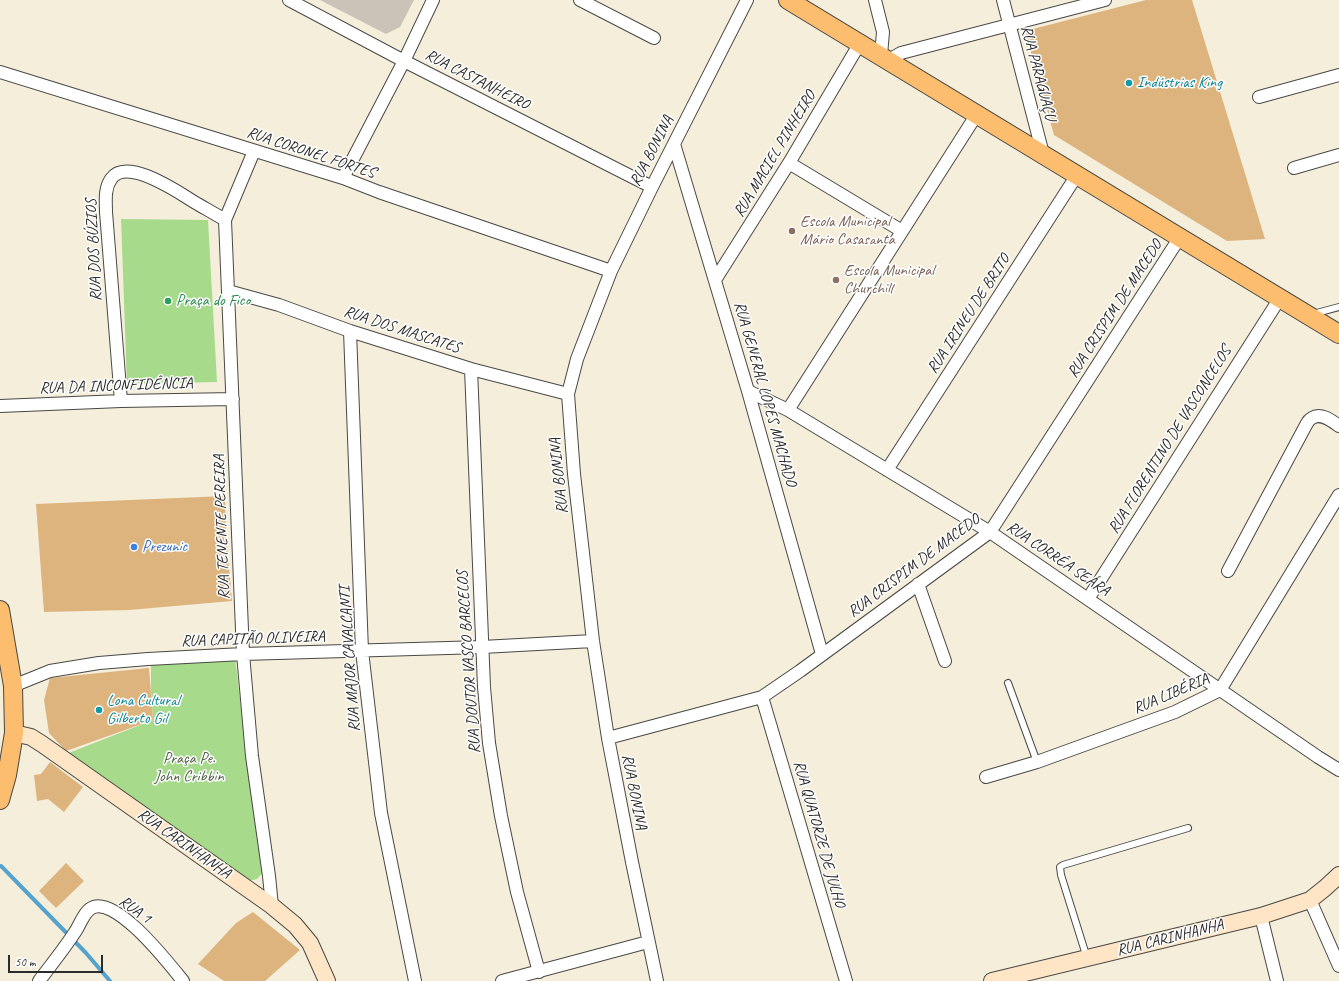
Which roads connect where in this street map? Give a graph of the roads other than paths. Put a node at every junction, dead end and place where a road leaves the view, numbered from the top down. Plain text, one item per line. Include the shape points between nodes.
1 (289, 0) edge
2 (433, 0) edge
3 (580, 0) edge
4 (747, 0) edge
5 (788, 0) edge
6 (875, 0) edge
7 (1003, 0) edge
8 (1105, 0) edge
9 (808, 7) edge
10 (1009, 25) junction
11 (654, 38) dead end
12 (860, 43) junction
13 (885, 58) junction
14 (404, 61) junction
15 (0, 72) edge
16 (1339, 75) edge
17 (1259, 97) dead end
18 (976, 114) junction
19 (674, 144) junction
20 (254, 151) junction
21 (1043, 154) junction
22 (1339, 155) edge
23 (789, 163) junction
24 (1294, 168) dead end
25 (1077, 175) junction
26 (343, 178) junction
27 (652, 187) junction
28 (225, 220) junction
29 (902, 230) junction
30 (1180, 237) junction
31 (611, 271) junction
32 (715, 280) junction
33 (228, 291) junction
34 (1280, 298) junction
35 (1339, 307) edge
36 (1308, 315) junction
37 (350, 331) junction
38 (1339, 334) edge
39 (471, 369) junction
40 (748, 391) junction
41 (568, 394) junction
42 (233, 399) junction
43 (121, 401) junction
44 (0, 406) edge
45 (788, 410) junction
46 (1339, 426) edge
47 (887, 470) junction
48 (1339, 495) edge
49 (990, 532) junction
50 (1228, 570) dead end
51 (918, 584) junction
52 (1088, 599) junction
53 (0, 610) edge
54 (594, 641) junction
55 (482, 647) junction
56 (362, 651) junction
57 (243, 654) junction
58 (822, 654) junction
59 (945, 661) dead end
60 (1008, 683) dead end
61 (13, 686) junction
62 (1220, 690) junction
63 (762, 697) junction
64 (7, 733) edge
65 (608, 738) junction
66 (1037, 762) junction
67 (1339, 770) edge
68 (986, 777) dead end
69 (0, 800) edge
70 (1188, 828) dead end
71 (1339, 875) edge
72 (1310, 900) junction
73 (272, 906) junction
74 (1261, 916) junction
75 (648, 942) junction
76 (1087, 958) junction
77 (1339, 966) edge
78 (539, 972) junction
79 (40, 981) edge
80 (183, 981) edge
81 (327, 981) edge
82 (415, 981) edge
83 (502, 981) edge
84 (658, 981) edge
85 (846, 981) edge
86 (992, 981) edge
87 (1277, 981) edge

1 - 14 street, RUA CASTANHEIRO
2 - 14 street
3 - 11 street
4 - 19 street, RUA BONINA
5 - 9 main road
6 - 13 street via 883,32
7 - 10 street, RUA PARAGUAÇU
8 - 10 street
9 - 12 main road
10 - 13 street
10 - 21 street, RUA PARAGUAÇU
12 - 13 main road
12 - 23 street, RUA MACIEL PINHEIRO
13 - 18 main road
14 - 26 street
14 - 27 street, RUA CASTANHEIRO
15 - 20 street, RUA CORONEL FORTES
16 - 17 street
18 - 21 main road
18 - 29 street
19 - 27 street, RUA BONINA
19 - 32 street, RUA GENERAL LOPES MACHADO
20 - 26 street, RUA CORONEL FORTES
20 - 28 street, RUA TENENTE PEREIRA
21 - 25 main road
22 - 24 street
23 - 29 street
23 - 32 street, RUA MACIEL PINHEIRO
25 - 30 main road
25 - 47 street, RUA IRINEU DE BRITO
26 - 31 street, RUA CORONEL FORTES
27 - 31 street, RUA BONINA
28 - 33 street, RUA TENENTE PEREIRA
28 - 43 street, RUA DOS BÚZIOS via 166,184 146,176 123,172 116,174 108,184 106,212
29 - 45 street
30 - 34 main road
30 - 49 street, RUA CRISPIM DE MACEDO
31 - 41 street, RUA BONINA via 577,359
32 - 40 street, RUA GENERAL LOPES MACHADO
33 - 37 street, RUA DOS MASCATES via 278,305
33 - 42 street, RUA TENENTE PEREIRA
34 - 36 main road
34 - 52 street, RUA FLORENTINO DE VASCONCELOS
35 - 36 lane
36 - 38 main road
37 - 39 street, RUA DOS MASCATES
37 - 56 street, RUA MAJOR CAVALCANTI
39 - 41 street, RUA DOS MASCATES
39 - 55 street, RUA DOUTOR VASCO BARCELOS
40 - 45 street, RUA CORRÊA SEÁRA
40 - 58 street, RUA GENERAL LOPES MACHADO
41 - 54 street, RUA BONINA via 574,474
42 - 43 street, RUA DA INCONFIDÊNCIA
42 - 57 street, RUA TENENTE PEREIRA
43 - 44 street, RUA DA INCONFIDÊNCIA
45 - 47 street, RUA CORRÊA SEÁRA
46 - 50 street via 1320,416 1312,418 1306,425
47 - 49 street, RUA CORRÊA SEÁRA
48 - 62 street, RUA LIBÉRIA
49 - 51 street, RUA CRISPIM DE MACEDO
49 - 52 street, RUA CORRÊA SEÁRA
51 - 58 street, RUA CRISPIM DE MACEDO
51 - 59 street
52 - 62 street, RUA CORRÊA SEÁRA
53 - 61 main road
54 - 55 street, RUA CAPITÃO OLIVEIRA
54 - 65 street, RUA BONINA
55 - 56 street, RUA CAPITÃO OLIVEIRA
55 - 78 street, RUA DOUTOR VASCO BARCELOS via 494,776 517,892
56 - 57 street, RUA CAPITÃO OLIVEIRA
56 - 82 street, RUA MAJOR CAVALCANTI via 382,813
57 - 61 street, RUA CAPITÃO OLIVEIRA via 99,663 50,671
57 - 73 street, RUA TENENTE PEREIRA via 252,756
58 - 63 street, RUA CRISPIM DE MACEDO
60 - 66 lane
61 - 64 main road
62 - 66 street, RUA LIBÉRIA via 1175,712
62 - 67 street, RUA CORRÊA SEÁRA
63 - 65 street, RUA CRISPIM DE MACEDO
63 - 85 street, RUA QUATORZE DE JULHO
64 - 69 main road via 8,775
64 - 73 street, RUA CARINHANHA via 31,737 42,744
65 - 75 street, RUA BONINA
66 - 68 street, RUA LIBÉRIA
70 - 76 lane via 1060,868
71 - 72 street, RUA CARINHANHA
72 - 74 street, RUA CARINHANHA
72 - 77 street
73 - 81 street, RUA CARINHANHA via 295,925 310,943
74 - 76 street, RUA CARINHANHA
74 - 87 street
75 - 78 street
75 - 84 street, RUA BONINA
76 - 86 street, RUA CARINHANHA
78 - 83 street
79 - 80 street, RUA 1 via 89,910 94,906 101,906 116,913 144,935

